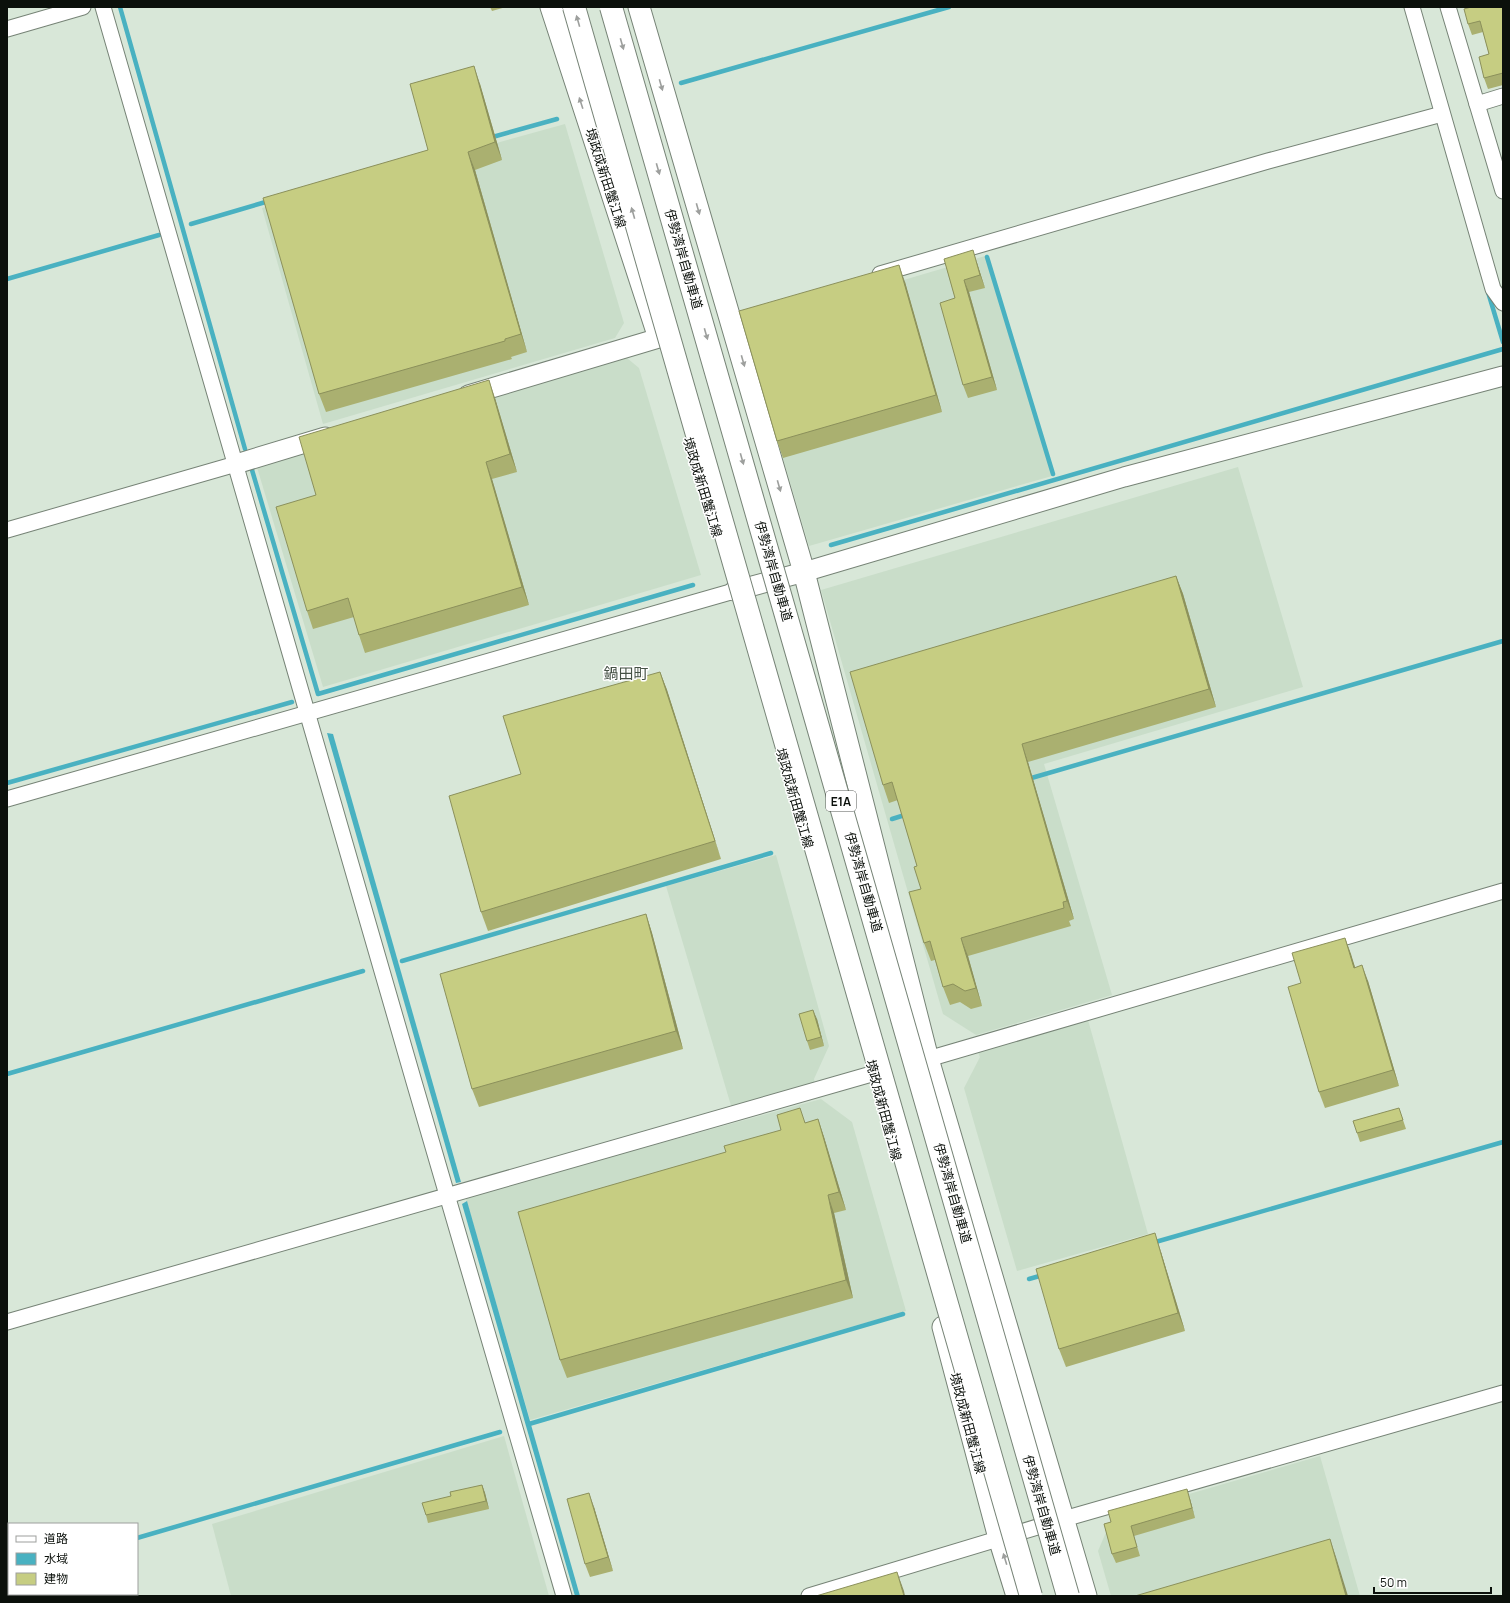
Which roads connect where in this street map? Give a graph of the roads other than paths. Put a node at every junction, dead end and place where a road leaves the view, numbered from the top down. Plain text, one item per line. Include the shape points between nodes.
1 (83, 7) edge
2 (103, 7) edge
3 (551, 7) edge
4 (574, 7) edge
5 (611, 7) edge
6 (639, 7) edge
7 (1412, 7) edge
8 (1448, 7) edge
9 (7, 29) edge
10 (1503, 96) edge
11 (1477, 104) junction
12 (1442, 114) junction
13 (1503, 192) edge
14 (865, 278) edge
15 (1503, 303) edge
16 (659, 338) junction
17 (1503, 376) edge
18 (448, 401) edge
19 (342, 432) edge
20 (236, 464) junction
21 (7, 530) edge
22 (804, 572) junction
23 (734, 591) junction
24 (307, 712) junction
25 (7, 799) edge
26 (1503, 891) edge
27 (928, 1059) junction
28 (875, 1073) junction
29 (445, 1195) junction
30 (7, 1322) edge
31 (1503, 1394) edge
32 (1064, 1519) junction
33 (999, 1538) junction
34 (564, 1596) edge
35 (809, 1596) edge
36 (1017, 1596) edge
37 (1031, 1596) edge
38 (1068, 1596) edge
39 (1086, 1596) edge

1 - 9 street
2 - 20 street
16 -> 3 main road, 境政成新田蟹江線
37 -> 4 highway, bridge
5 -> 38 highway, 伊勢湾岸自動車道 / E1A, bridge
6 -> 22 main road via 738,319
7 - 12 street
8 - 11 street
10 - 11 street
11 - 13 street
12 - 14 street via 1268,161
12 - 15 street via 1493,289
16 - 18 street
16 - 23 main road, 境政成新田蟹江線
17 - 22 street via 1124,477
19 - 20 street
20 - 21 street
20 - 24 street
22 - 23 street
22 - 27 main road
23 - 24 street
23 - 28 main road, 境政成新田蟹江線
24 - 25 street
24 - 29 street
26 - 27 street
27 - 32 main road
28 - 29 street
28 - 33 main road, 境政成新田蟹江線
29 - 30 street
29 - 34 street
31 - 32 street
32 - 33 street
32 - 39 main road
33 - 35 street
36 -> 33 main road, 境政成新田蟹江線

